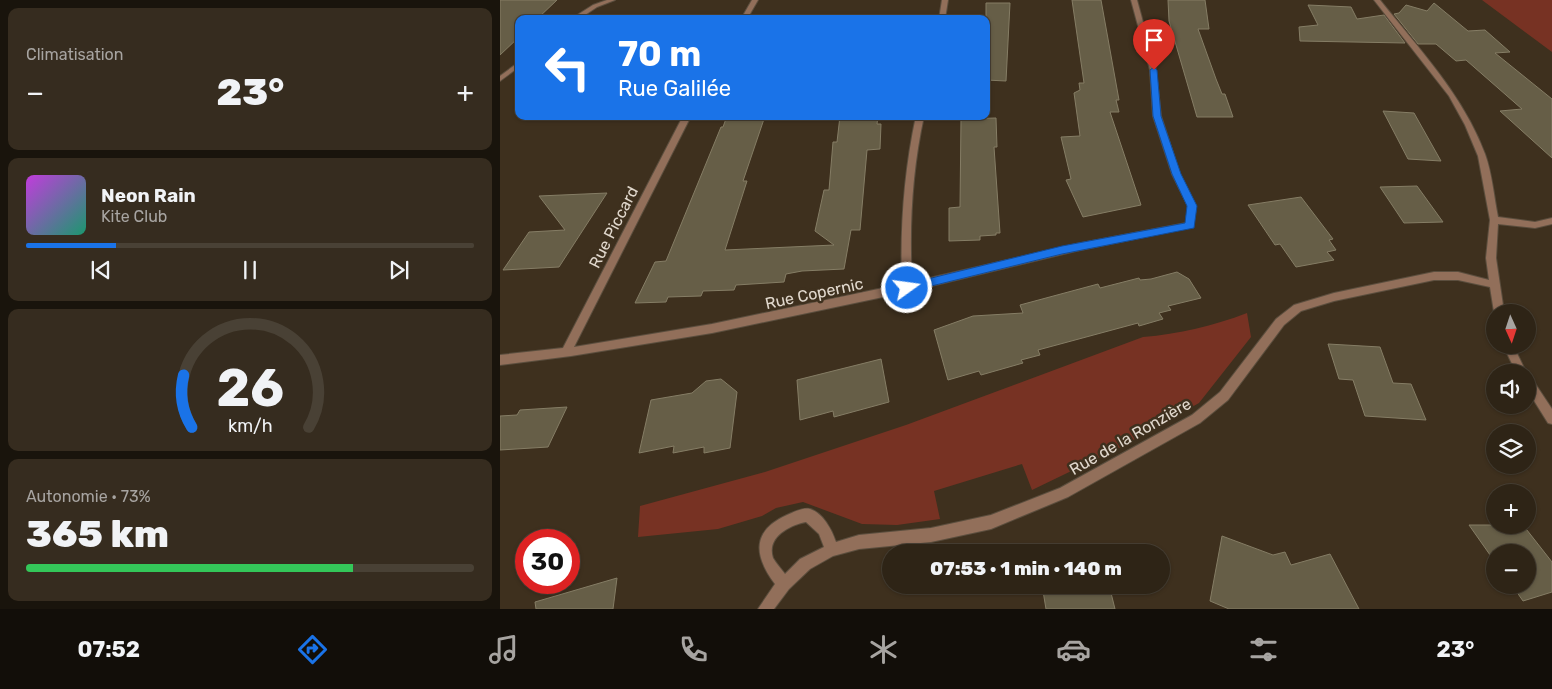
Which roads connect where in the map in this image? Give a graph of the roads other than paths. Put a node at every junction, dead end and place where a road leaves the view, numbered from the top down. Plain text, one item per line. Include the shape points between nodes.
1 (612, 0) edge
2 (755, 0) edge
3 (945, 0) edge
4 (1134, 0) edge
5 (1377, 0) edge
6 (580, 15) edge
7 (746, 15) edge
8 (943, 15) edge
9 (515, 67) edge
10 (500, 79) edge
11 (685, 120) edge
12 (919, 120) edge
13 (1494, 220) junction
14 (1552, 221) edge
15 (1493, 284) junction
16 (907, 288) junction
17 (1497, 304) edge
18 (566, 352) junction
19 (500, 360) edge
20 (1536, 394) edge
21 (1552, 419) edge
22 (831, 550) junction
23 (784, 584) junction
24 (765, 609) edge

1 - 6 street
2 - 7 street
3 - 8 street
4 - 16 street, Rue Copernic via 1154,70 1157,116 1176,174 1192,206 1190,226 1062,250
5 - 13 street via 1452,95 1469,125 1482,156
9 - 10 street
11 - 18 street, Rue Piccard
12 - 16 street via 911,159 906,217
13 - 14 street via 1535,225
13 - 15 street
15 - 17 street
15 - 22 street, Rue de la Ronzière via 1458,276 1434,276 1298,308 1280,322 1224,396 1196,419 1064,493 991,522 931,534 858,542
16 - 18 street, Rue Copernic via 744,323
18 - 19 street, Rue Copernic
20 - 21 street
22 - 23 street, Rue de la Ronzière via 805,564
22 - 23 street via 822,525 808,515 792,518 778,526 769,540 766,553
23 - 24 street, Rue de la Ronzière

